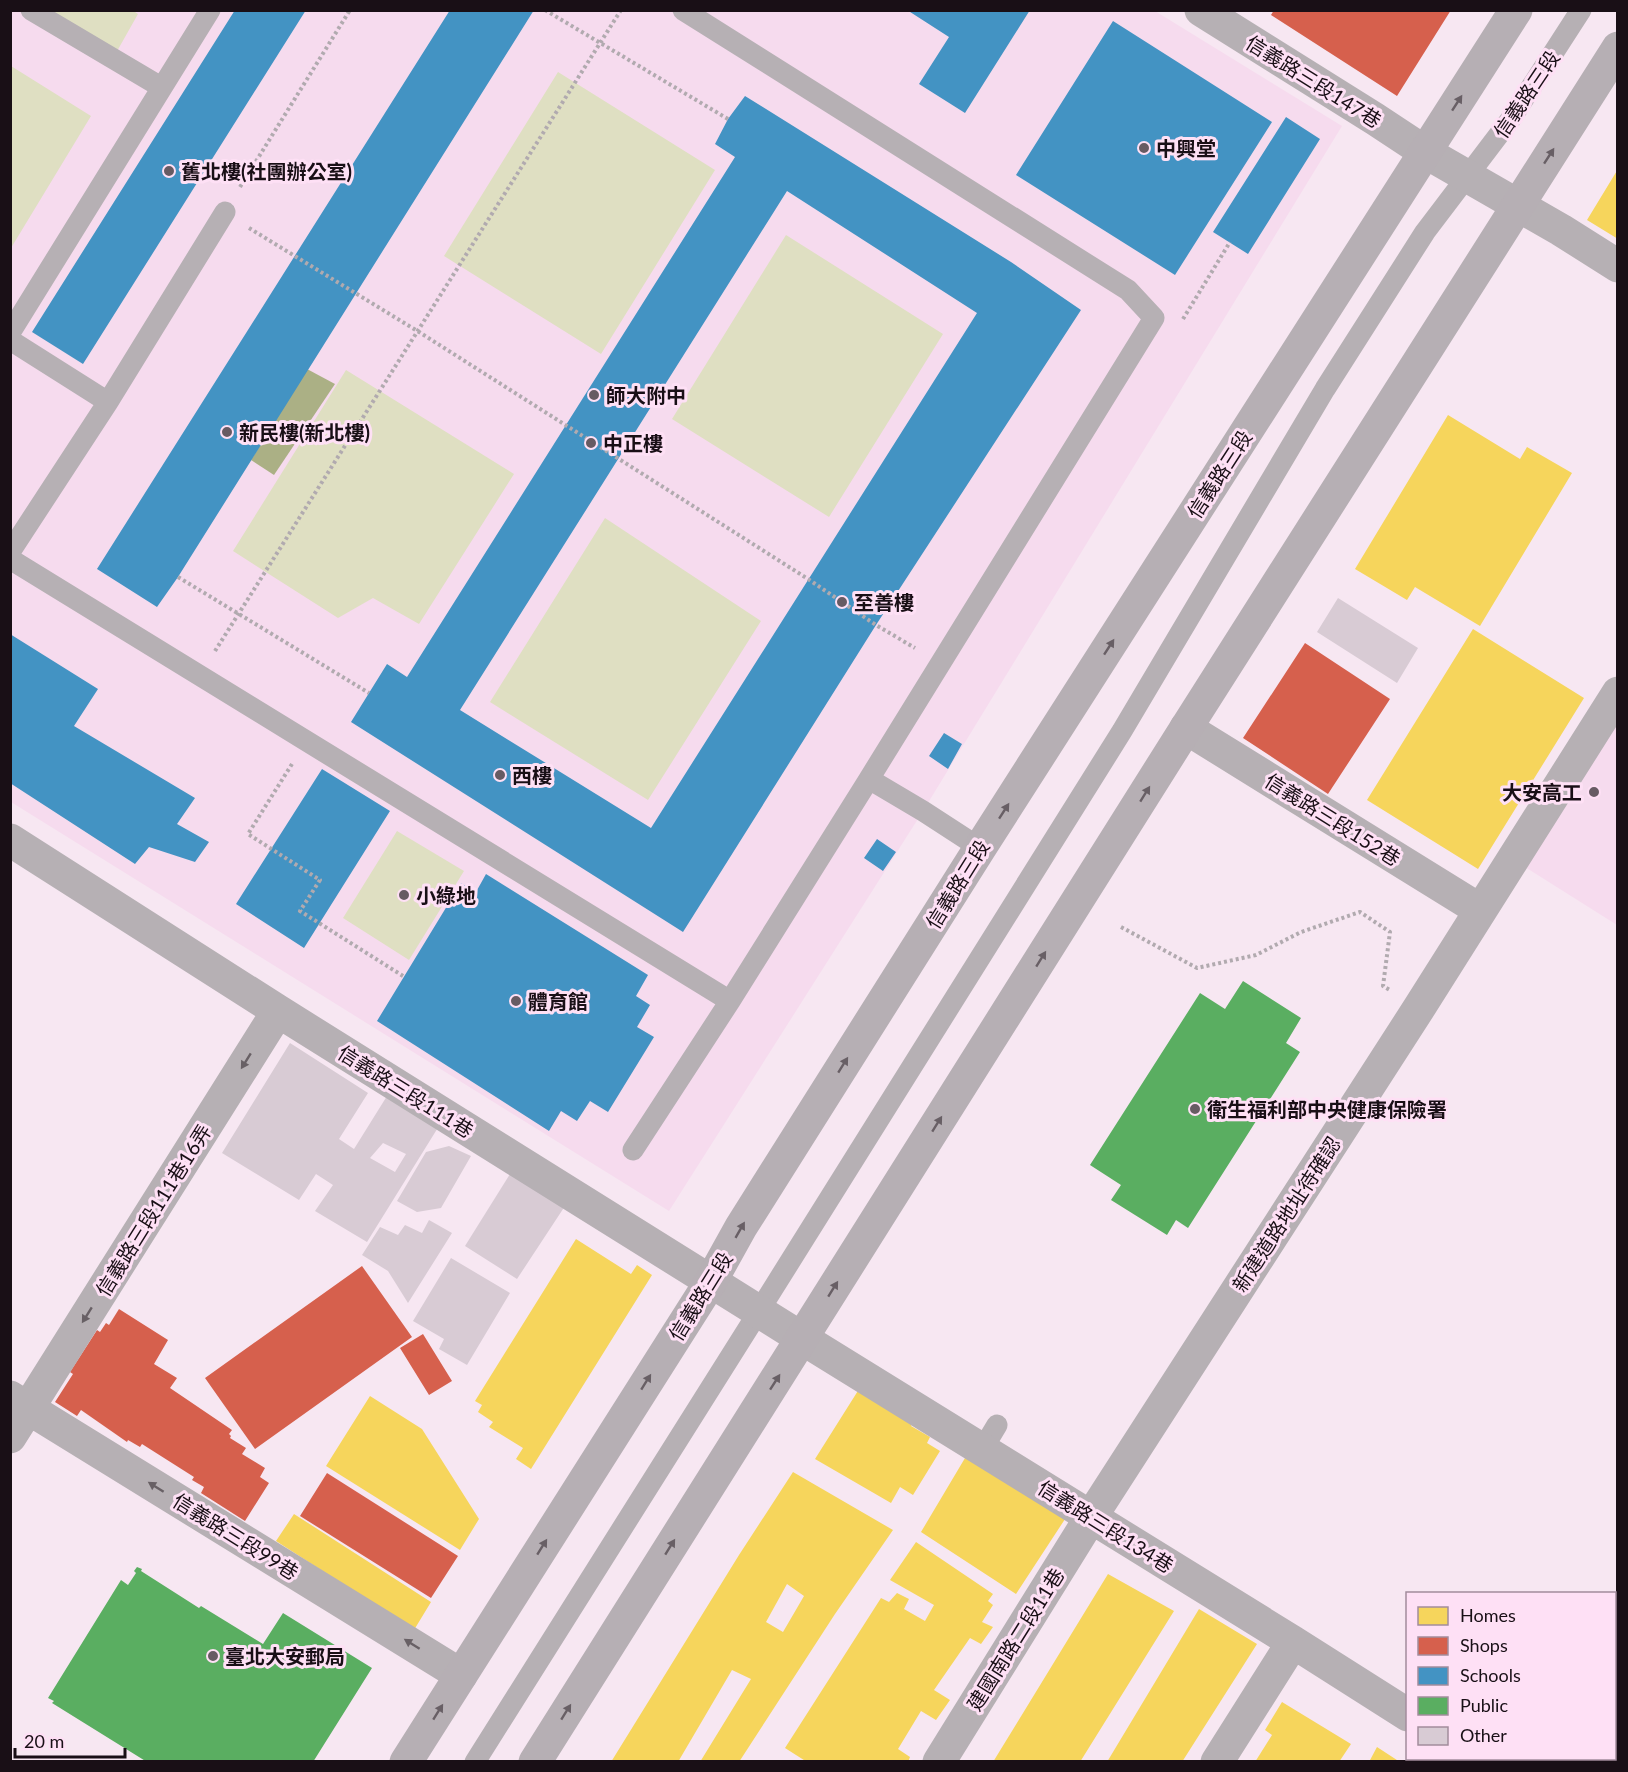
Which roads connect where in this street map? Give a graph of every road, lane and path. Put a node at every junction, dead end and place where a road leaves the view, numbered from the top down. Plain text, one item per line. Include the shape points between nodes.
1 (31, 10) edge
2 (210, 10) edge
3 (350, 10) edge
4 (545, 10) edge
5 (621, 10) edge
6 (683, 10) edge
7 (1515, 10) edge
8 (1581, 10) edge
9 (1207, 12) edge
10 (600, 44) junction
11 (1617, 48) edge
12 (161, 87) junction
13 (728, 119) dead end
14 (1425, 152) junction
15 (1468, 177) junction
16 (1518, 205) junction
17 (225, 212) junction
18 (1230, 242) dead end
19 (1617, 266) edge
20 (1154, 318) junction
21 (418, 332) junction
22 (10, 333) edge
23 (10, 340) edge
24 (108, 402) junction
25 (10, 552) edge
26 (10, 559) edge
27 (178, 577) dead end
28 (238, 615) junction
29 (941, 664) junction
30 (200, 675) junction
31 (369, 693) dead end
32 (1617, 693) edge
33 (1186, 728) junction
34 (307, 741) junction
35 (869, 779) junction
36 (10, 840) edge
37 (980, 848) junction
38 (1480, 910) junction
39 (1121, 927) dead end
40 (404, 976) dead end
41 (730, 1001) junction
42 (1419, 1008) junction
43 (278, 1011) junction
44 (633, 1150) dead end
45 (711, 1281) junction
46 (759, 1311) junction
47 (802, 1339) junction
48 (20, 1402) edge
49 (10, 1437) edge
50 (1091, 1517) junction
51 (1293, 1642) junction
52 (461, 1676) junction
53 (1406, 1714) edge
54 (406, 1761) edge
55 (474, 1761) edge
56 (535, 1761) edge
57 (939, 1761) edge
58 (1217, 1761) edge

1 - 12 lane
2 - 12 lane
3 - 17 path
4 - 10 path
5 - 10 path
6 - 20 lane via 1128,290
14 -> 7 main road, 信義路三段
8 - 15 lane, 信義路三段
9 - 14 street, 信義路三段147巷
10 - 13 path
10 - 21 path
16 -> 11 main road
12 - 22 lane
14 - 15 street, 信義路三段147巷
37 -> 14 main road, 信義路三段
15 - 16 street, 信義路三段147巷
15 - 46 lane, 信義路三段 via 1425,232 1325,389 1122,731
16 - 19 street, 信義路三段147巷
16 - 33 main road
17 - 21 path
17 - 24 lane
18 - 20 path via 1176,331
20 - 29 lane
21 - 28 path
21 - 29 path
23 - 24 lane
24 - 25 lane
26 - 30 lane
27 - 28 path
28 - 30 path
28 - 31 path
29 - 35 lane
30 - 34 lane
32 - 38 street, 新建道路地址待確認
33 - 38 street, 信義路三段152巷
47 -> 33 main road
34 - 40 path via 248,834 320,880 300,911
34 - 41 lane
35 - 37 lane
35 - 41 lane
36 - 43 street, 信義路三段111巷
45 -> 37 main road, 信義路三段 via 741,1227
38 - 42 street, 新建道路地址待確認
39 - 42 path via 1197,968 1256,955 1301,932 1360,912 1390,932 1383,986
41 - 44 lane
42 - 50 street, 新建道路地址待確認
43 - 45 street, 信義路三段111巷
43 -> 48 street, 信義路三段111巷16弄
45 - 46 street, 信義路三段111巷
52 -> 45 main road, 信義路三段
46 - 47 street, 信義路三段111巷
46 - 55 lane, 信義路三段
47 - 50 street, 信義路三段134巷 via 990,1437
56 -> 47 main road
48 - 49 street, 信義路三段111巷16弄
52 -> 48 street, 信義路三段99巷
50 - 51 street, 信義路三段134巷
50 - 57 street, 建國南路二段11巷
51 - 53 street, 信義路三段134巷
51 - 58 street
54 -> 52 main road, 信義路三段

